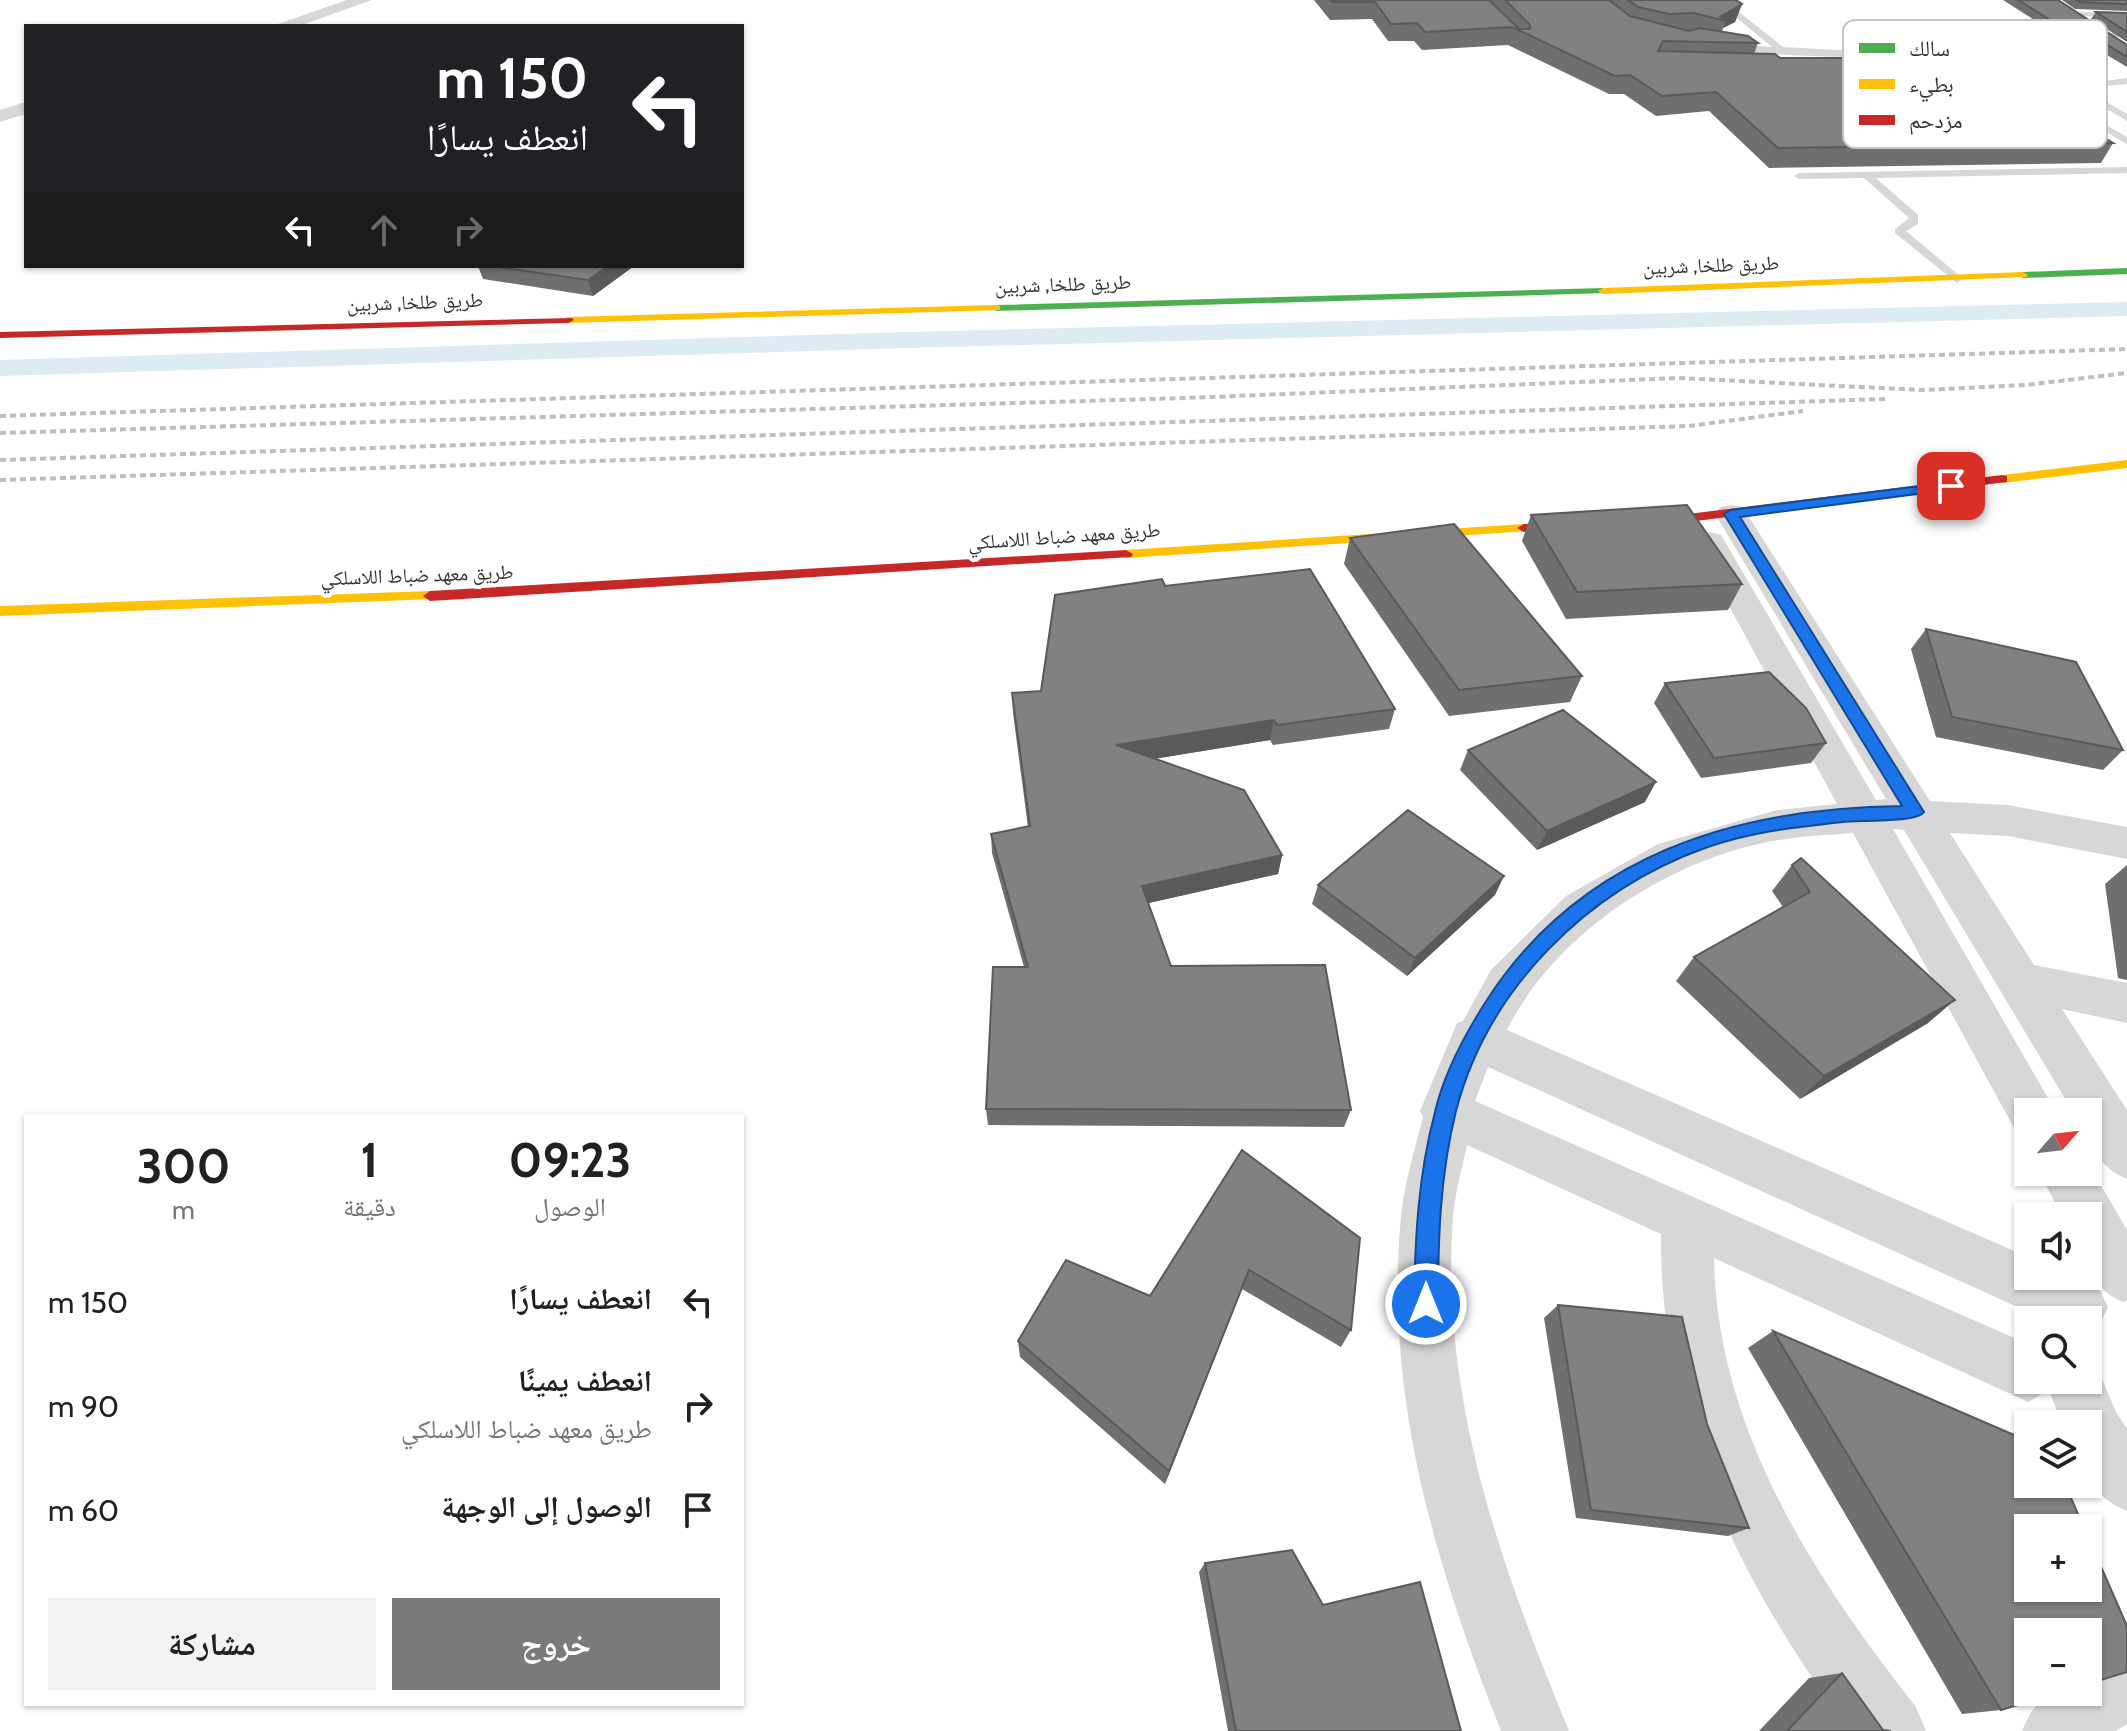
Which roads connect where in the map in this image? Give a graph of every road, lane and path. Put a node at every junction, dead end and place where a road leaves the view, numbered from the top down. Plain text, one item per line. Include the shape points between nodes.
1 (364, 0) edge
2 (1719, 0) edge
3 (2063, 9) edge
4 (2073, 14) junction
5 (2127, 15) edge
6 (2083, 20) edge
7 (287, 24) edge
8 (2107, 35) joint
9 (2127, 35) edge
10 (1720, 45) edge
11 (2127, 50) edge
12 (1784, 52) junction
13 (1843, 54) edge
14 (2127, 81) edge
15 (2107, 83) edge
16 (2107, 106) edge
17 (24, 109) edge
18 (0, 116) edge
19 (2127, 118) edge
20 (2107, 129) edge
21 (2127, 141) edge
22 (2127, 170) edge
23 (1867, 175) junction
24 (1799, 176) edge
25 (2127, 271) edge
26 (1957, 279) junction
27 (0, 335) edge
28 (2120, 468) edge
29 (1713, 515) junction
30 (0, 611) edge
31 (1915, 812) junction
32 (1862, 813) junction
33 (2127, 843) edge
34 (2020, 981) junction
35 (2127, 1003) edge
36 (1474, 1038) junction
37 (2023, 1098) edge
38 (1445, 1111) junction
39 (2127, 1155) edge
40 (2073, 1186) edge
41 (1687, 1220) junction
42 (2125, 1274) edge
43 (2060, 1306) edge
44 (2083, 1306) edge
45 (2014, 1364) edge
46 (2065, 1394) edge
47 (2127, 1481) edge
48 (2127, 1685) edge
49 (1535, 1731) edge
50 (1892, 1731) edge
51 (2056, 1731) edge

1 - 7 street
2 - 12 lane
3 - 4 lane
4 - 5 lane
4 - 6 lane
8 - 9 lane
8 - 11 lane
10 - 12 lane
12 - 13 lane
14 - 15 lane
16 - 19 lane
17 - 18 street
20 - 21 lane
22 - 23 lane
23 - 24 lane
23 - 26 lane via 1914,217 1899,231
25 - 26 main road, طريق طلخا, شربين
26 - 27 main road, طريق طلخا, شربين
28 - 29 main road, طريق معهد ضباط اللاسلكي
29 - 30 main road, طريق معهد ضباط اللاسلكي via 520,593
29 - 31 street
29 - 32 street
31 - 32 street
31 - 33 street via 2000,819
31 - 34 street
32 - 36 street via 1779,822 1732,834 1632,872 1570,915 1517,970
32 - 37 street
34 - 35 street
34 - 39 street
36 - 38 street
36 - 43 street
38 - 41 street
38 - 49 street via 1427,1213 1426,1335 1448,1477 1496,1641
40 - 42 street
41 - 45 street
41 - 50 street via 1690,1312 1714,1418 1764,1538 1842,1668
42 - 44 street via 2098,1287
46 - 47 street
48 - 51 street

